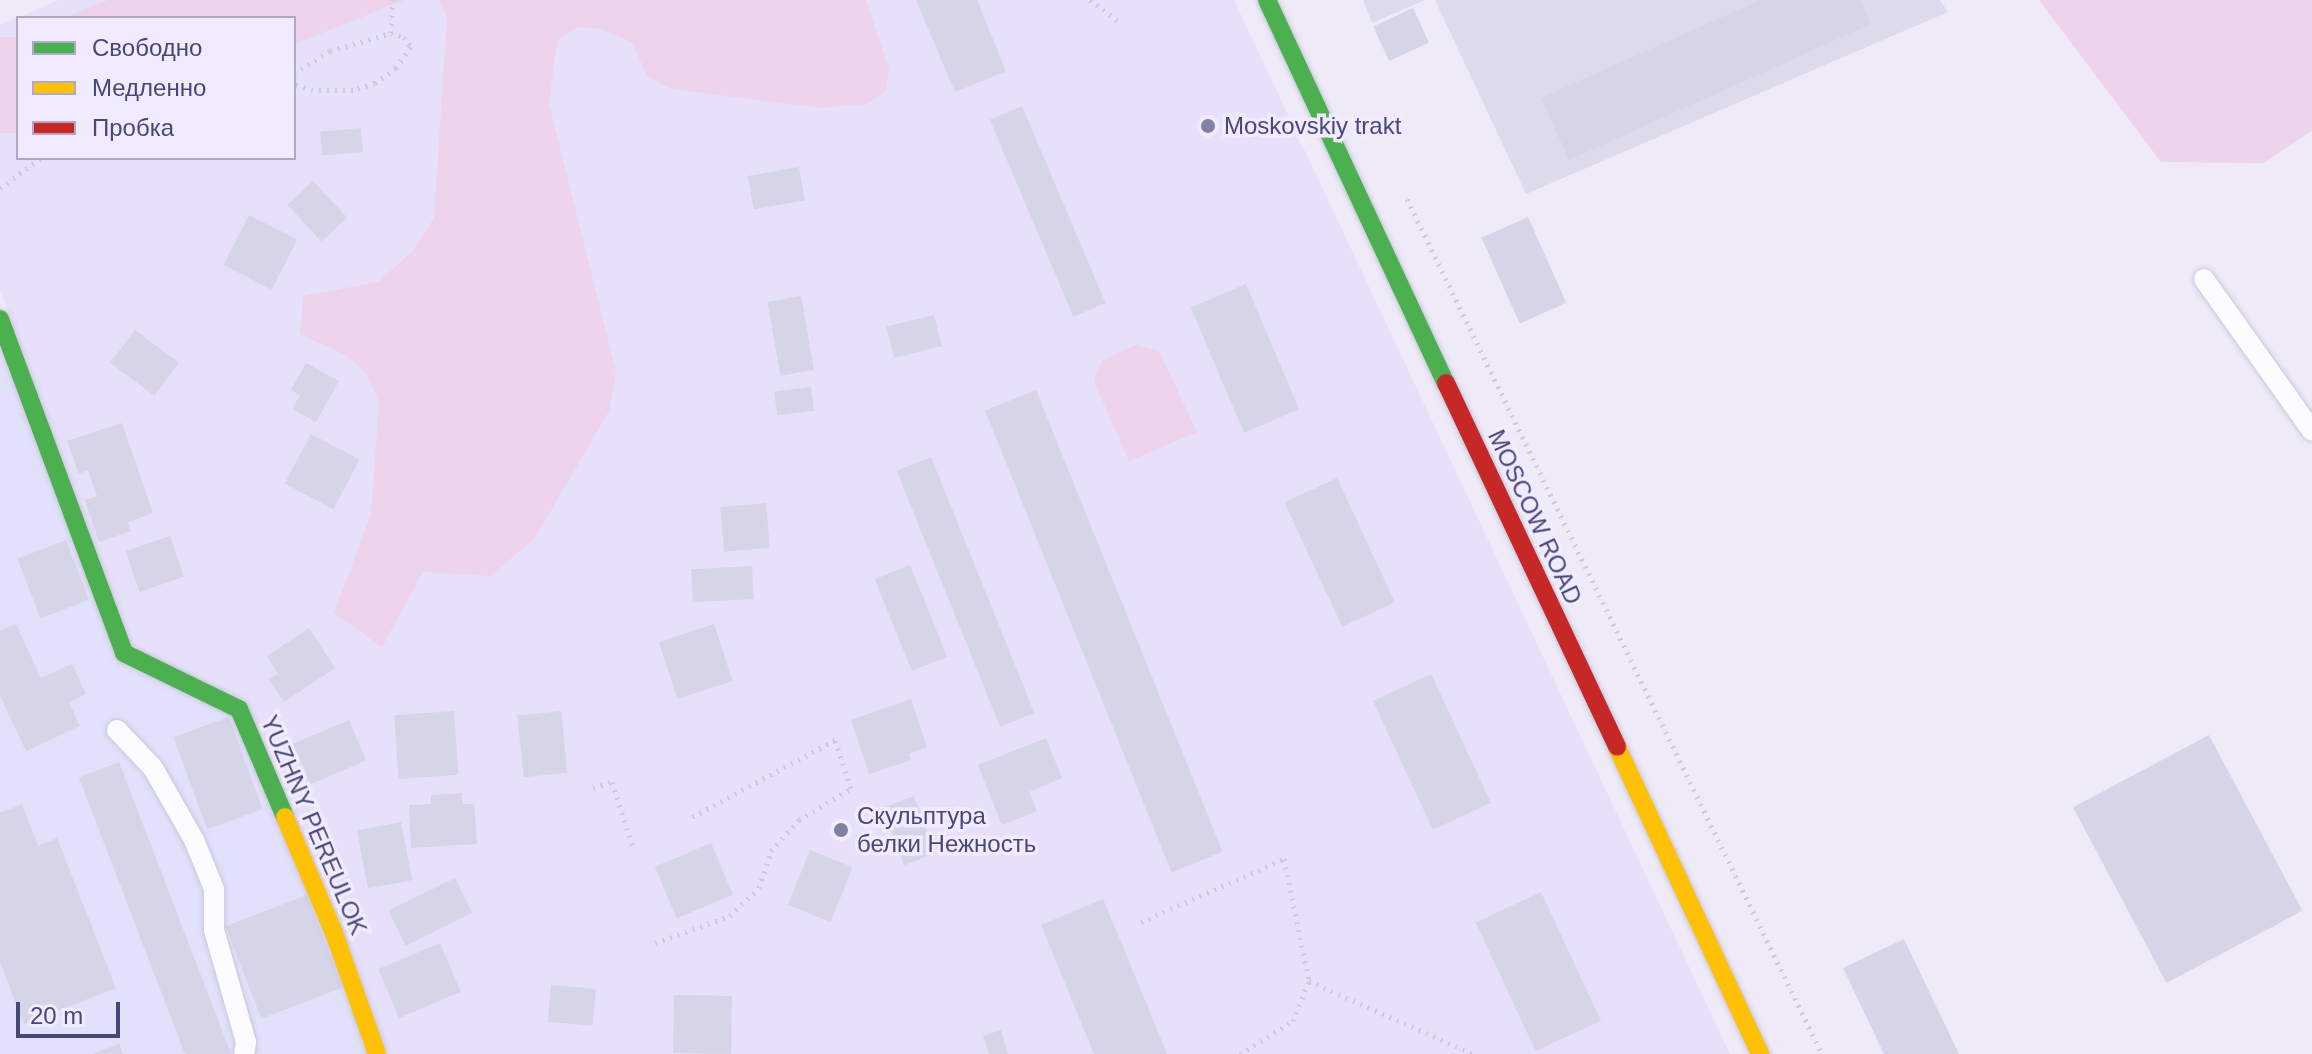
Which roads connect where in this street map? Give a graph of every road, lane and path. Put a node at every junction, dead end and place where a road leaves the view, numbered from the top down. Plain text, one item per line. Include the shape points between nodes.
1 (393, 0) edge
2 (1090, 0) edge
3 (1267, 0) edge
4 (1118, 21) dead end
5 (391, 33) junction
6 (296, 72) edge
7 (296, 85) edge
8 (38, 160) edge
9 (0, 188) edge
10 (1404, 192) dead end
11 (2204, 279) dead end
12 (0, 319) edge
13 (2312, 431) edge
14 (117, 730) dead end
15 (593, 788) dead end
16 (692, 817) dead end
17 (633, 847) dead end
18 (1141, 922) dead end
19 (655, 943) dead end
20 (1309, 981) junction
21 (244, 1054) edge
22 (377, 1054) edge
23 (1240, 1054) edge
24 (1474, 1054) edge
25 (1760, 1054) edge
26 (1822, 1054) edge

1 - 5 path
2 - 4 path
3 - 25 main road, MOSCOW ROAD
5 - 6 path via 330,51
5 - 7 path via 404,37 411,47 396,68 375,83 353,90
8 - 9 path
10 - 26 path
11 - 13 lane
12 - 22 main road, YUZHNY PEREULOK via 124,653 239,709 334,933
14 - 21 lane via 153,768 194,840 214,889 214,930 246,1042
15 - 17 path via 612,782
16 - 19 path via 835,740 851,788 799,820 771,851 759,888 730,916
18 - 20 path via 1284,859
20 - 23 path via 1293,1021
20 - 24 path

